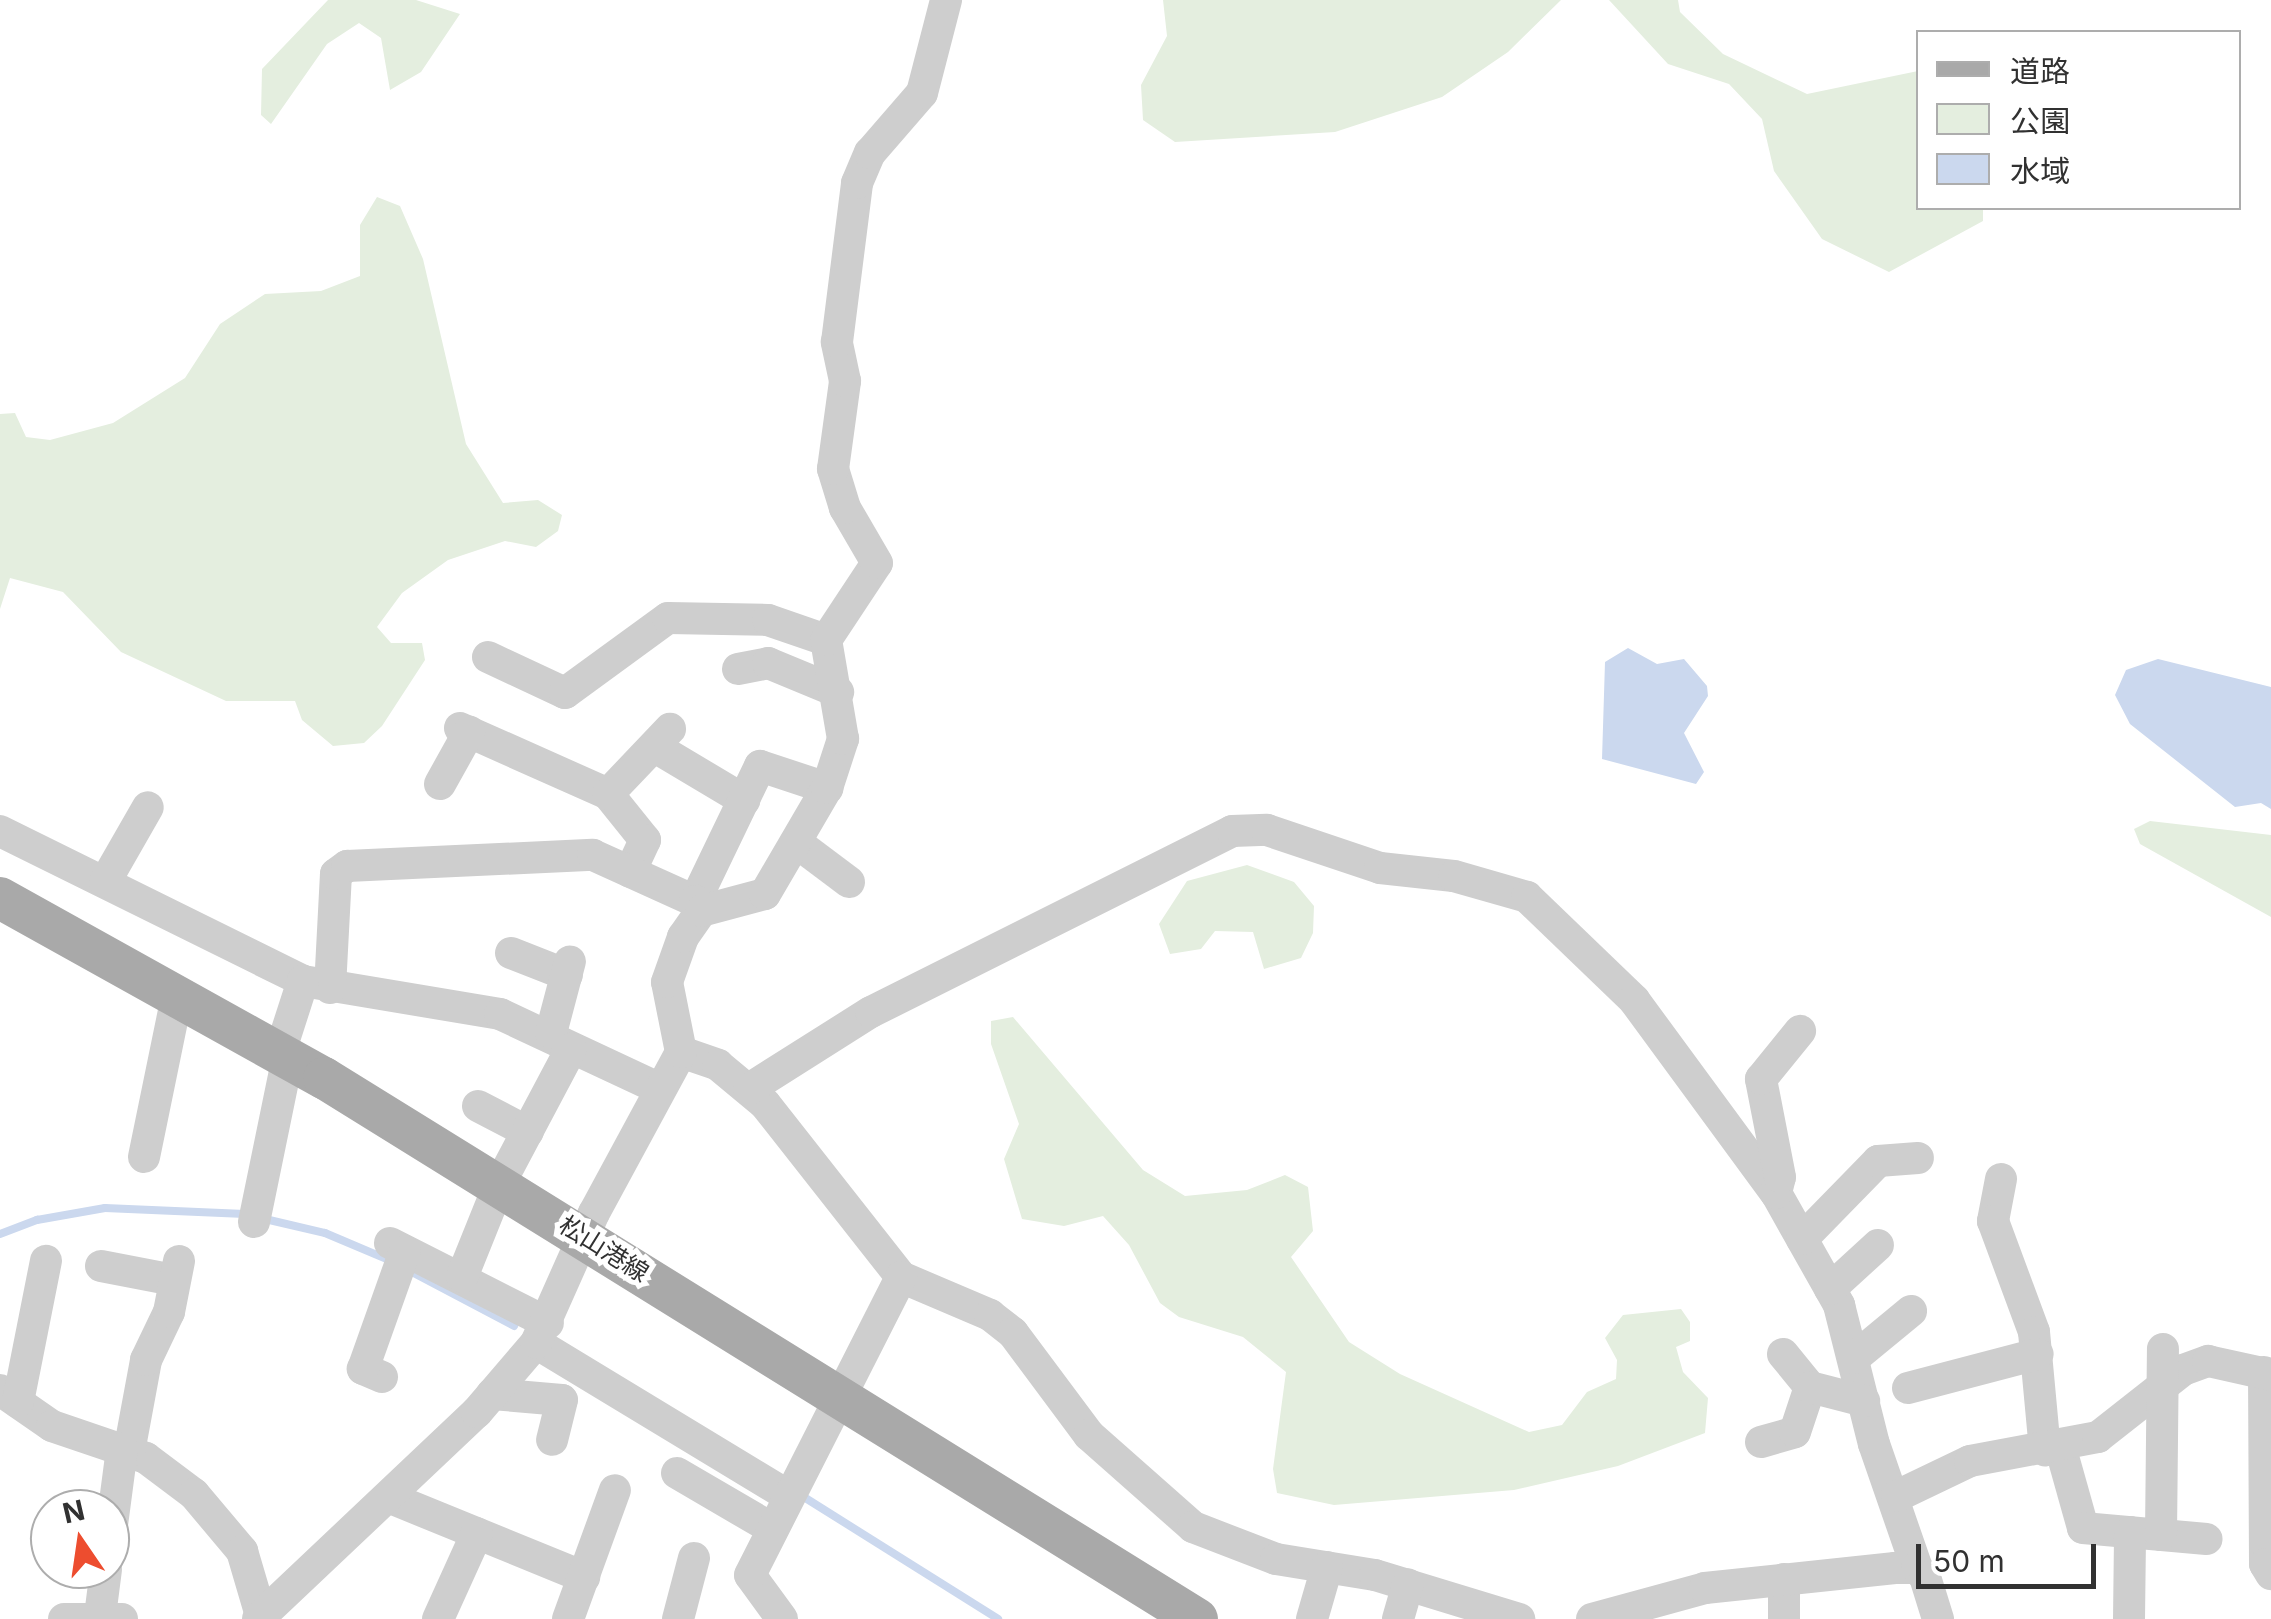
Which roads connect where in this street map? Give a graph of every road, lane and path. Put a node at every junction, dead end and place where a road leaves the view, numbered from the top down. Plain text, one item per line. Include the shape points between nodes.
1 (946, 0) edge
2 (826, 640) junction
3 (488, 656) dead end
4 (738, 669) dead end
5 (838, 692) junction
6 (440, 784) dead end
7 (827, 788) junction
8 (608, 794) junction
9 (744, 800) junction
10 (148, 807) dead end
11 (797, 843) junction
12 (5, 844) edge
13 (630, 872) junction
14 (105, 882) junction
15 (850, 882) dead end
16 (0, 898) edge
17 (698, 906) junction
18 (511, 954) dead end
19 (317, 984) junction
20 (178, 992) junction
21 (1800, 1031) dead end
22 (561, 1040) junction
23 (681, 1052) junction
24 (274, 1074) junction
25 (750, 1088) junction
26 (660, 1089) junction
27 (478, 1106) dead end
28 (528, 1132) junction
29 (145, 1157) dead end
30 (1918, 1158) dead end
31 (2001, 1178) dead end
32 (500, 1185) junction
33 (1776, 1193) junction
34 (254, 1222) dead end
35 (584, 1237) junction
36 (1802, 1238) junction
37 (1878, 1245) dead end
38 (101, 1266) dead end
39 (52, 1268) dead end
40 (462, 1277) junction
41 (901, 1277) junction
42 (1830, 1288) junction
43 (1911, 1311) dead end
44 (542, 1333) junction
45 (2163, 1350) dead end
46 (1782, 1354) dead end
47 (2038, 1354) junction
48 (1854, 1358) junction
49 (2268, 1374) edge
50 (1926, 1376) dead end
51 (382, 1377) dead end
52 (1810, 1387) junction
53 (2164, 1389) junction
54 (492, 1394) junction
55 (9, 1396) edge
56 (840, 1396) junction
57 (1864, 1401) junction
58 (552, 1440) dead end
59 (1761, 1442) dead end
60 (2053, 1448) junction
61 (125, 1451) junction
62 (677, 1472) dead end
63 (119, 1489) edge
64 (615, 1490) dead end
65 (789, 1496) junction
66 (1897, 1496) junction
67 (388, 1497) junction
68 (772, 1529) junction
69 (477, 1533) junction
70 (2145, 1534) junction
71 (2208, 1538) dead end
72 (694, 1558) dead end
73 (1327, 1567) junction
74 (1917, 1568) junction
75 (2271, 1574) edge
76 (584, 1577) junction
77 (1784, 1578) junction
78 (1408, 1584) junction
79 (108, 1589) edge
80 (111, 1617) edge
81 (260, 1618) edge
82 (64, 1619) edge
83 (438, 1619) edge
84 (568, 1619) edge
85 (678, 1619) edge
86 (782, 1619) edge
87 (1197, 1619) edge
88 (1312, 1619) edge
89 (1398, 1619) edge
90 (1519, 1619) edge
91 (1592, 1619) edge
92 (1784, 1619) edge
93 (1938, 1619) edge
94 (2129, 1619) edge

1 - 2 street via 922,93 870,153 858,184 836,342 845,381 833,469 845,508 877,564
2 - 3 street via 768,620 668,618 565,693
2 - 5 street
4 - 5 street via 768,663
5 - 7 street via 843,739
6 - 8 street via 464,730
7 - 9 street via 760,766
7 - 11 street
8 - 9 street via 663,738
8 - 13 street via 645,840
9 - 17 street
10 - 14 street
11 - 15 street
11 - 17 street via 764,894
12 - 14 street
13 - 17 street
13 - 19 street via 593,855 347,866 336,874
14 - 19 street
16 - 20 main road, 松山港線
17 - 23 street via 667,982
18 - 22 street via 569,968
19 - 22 street via 459,1003
19 - 24 street
20 - 24 main road, 松山港線
20 - 29 street
21 - 33 street via 1762,1078 1780,1178
22 - 26 street
22 - 28 street
23 - 25 street via 718,1064
23 - 26 street
24 - 32 main road, 松山港線
24 - 34 street
25 - 33 street via 872,1012 1210,839 1267,830 1380,868 1454,876 1527,898 1634,1000
25 - 41 street
26 - 35 street
27 - 28 street
28 - 32 street
30 - 36 street via 1878,1162
31 - 47 street via 1993,1221
32 - 35 main road, 松山港線
32 - 40 street
33 - 36 street
35 - 44 street
35 - 56 main road, 松山港線
36 - 42 street
37 - 42 street
38 - 61 street via 176,1271
39 - 55 street
40 - 44 street
40 - 51 street via 398,1247 363,1369
41 - 56 street
41 - 73 street via 990,1314 1014,1333 1089,1435 1193,1527 1276,1559
42 - 48 street
43 - 48 street
44 - 54 street
44 - 65 street
45 - 53 street
46 - 52 street
47 - 50 street
47 - 60 street
48 - 57 street
49 - 53 street via 2208,1360 2183,1370
49 - 75 street via 2265,1564
52 - 57 street
52 - 59 street via 1795,1432
53 - 60 street via 2098,1437
53 - 70 street
54 - 58 street via 562,1400
54 - 67 street
55 - 61 street via 52,1426
56 - 65 street
56 - 87 main road, 松山港線
57 - 66 street
60 - 66 street via 1970,1461
60 - 70 street via 2084,1528
61 - 63 street
61 - 81 street via 194,1494 242,1551
62 - 68 street
64 - 76 street
65 - 68 street
66 - 74 street
67 - 69 street
67 - 81 street
68 - 86 street via 750,1575
69 - 76 street
69 - 83 street
70 - 71 street
70 - 94 street
72 - 85 street
73 - 78 street
73 - 88 street
74 - 77 street
74 - 93 street
76 - 84 street
77 - 91 street via 1705,1588
77 - 92 street
78 - 89 street
78 - 90 street
79 - 80 street
80 - 82 street

